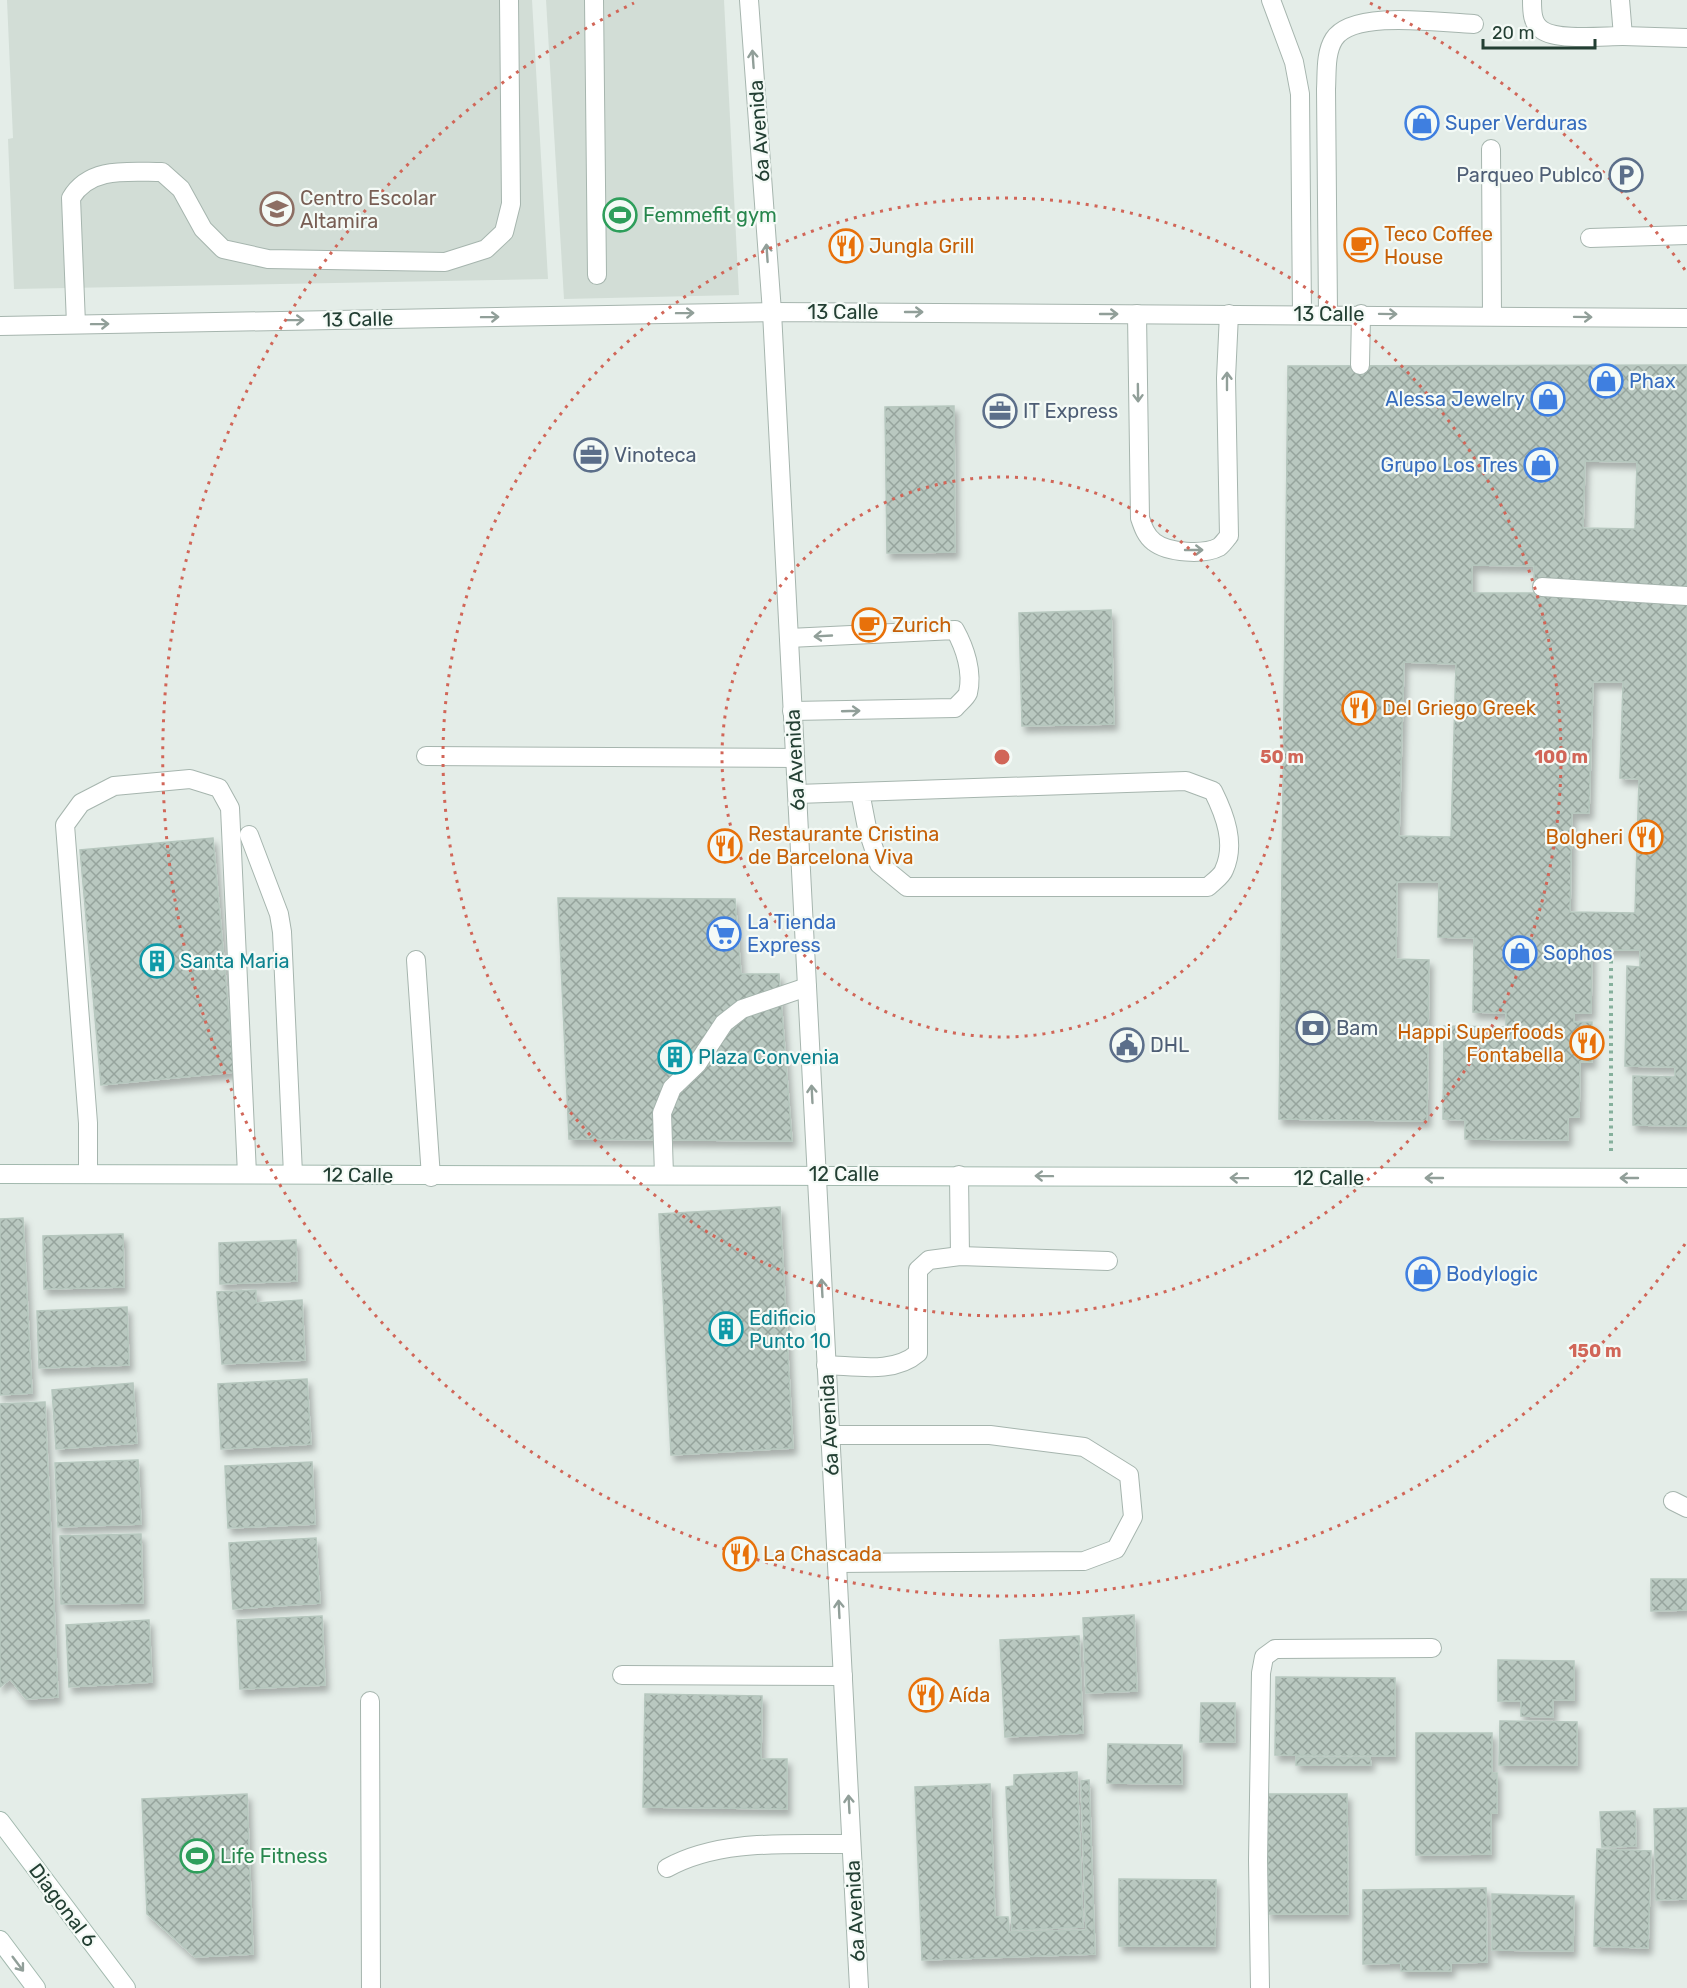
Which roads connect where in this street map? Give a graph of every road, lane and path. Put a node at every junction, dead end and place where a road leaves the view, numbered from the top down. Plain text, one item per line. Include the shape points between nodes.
1 (509, 0) edge
2 (594, 0) edge
3 (749, 0) edge
4 (1271, 0) edge
5 (1532, 0) edge
6 (1620, 0) edge
7 (1473, 24) dead end
8 (1623, 36) junction
9 (1687, 38) edge
10 (1491, 149) dead end
11 (1687, 235) edge
12 (1590, 238) dead end
13 (597, 275) dead end
14 (772, 312) junction
15 (1328, 313) junction
16 (1137, 314) junction
17 (1229, 314) junction
18 (1361, 314) junction
19 (1302, 315) junction
20 (1492, 316) junction
21 (1687, 318) edge
22 (76, 324) junction
23 (0, 326) edge
24 (1360, 366) dead end
25 (1542, 587) dead end
26 (1687, 596) edge
27 (789, 638) junction
28 (792, 711) junction
29 (426, 756) dead end
30 (795, 758) junction
31 (860, 792) junction
32 (796, 794) junction
33 (249, 835) dead end
34 (1611, 957) dead end
35 (416, 960) dead end
36 (807, 987) junction
37 (1611, 1125) dead end
38 (0, 1174) edge
39 (88, 1174) junction
40 (247, 1174) junction
41 (293, 1174) junction
42 (816, 1174) junction
43 (664, 1175) junction
44 (959, 1175) junction
45 (431, 1177) junction
46 (1687, 1179) edge
47 (960, 1256) junction
48 (1108, 1261) dead end
49 (826, 1365) junction
50 (830, 1435) junction
51 (837, 1563) junction
52 (1432, 1648) dead end
53 (622, 1675) dead end
54 (843, 1676) junction
55 (370, 1701) dead end
56 (0, 1821) edge
57 (851, 1844) junction
58 (667, 1868) dead end
59 (0, 1940) edge
60 (36, 1988) edge
61 (126, 1988) edge
62 (371, 1988) edge
63 (859, 1988) edge
64 (1260, 1988) edge

1 - 22 street via 512,204 504,232 486,249 445,262 268,259 223,249 202,229 182,189 162,172 106,172 79,185 71,198
2 - 13 street
14 -> 3 street, 6a Avenida
4 - 19 street via 1294,62 1300,94
5 - 8 street via 1532,16 1545,32 1563,36
6 - 8 street
7 - 15 street via 1376,20 1344,28 1334,39 1328,53 1326,89
8 - 9 street
10 - 20 street
11 - 12 street
14 -> 16 street, 13 Calle
22 -> 14 street, 13 Calle
14 - 27 street, 6a Avenida
15 - 18 street, 13 Calle
15 - 19 street, 13 Calle
16 - 17 street, 13 Calle
16 -> 17 street via 1140,518 1145,533 1155,543 1170,549 1200,551 1219,547 1229,536
17 - 19 street, 13 Calle
18 -> 20 street, 13 Calle
18 - 24 street
20 -> 21 street, 13 Calle
22 - 23 street, 13 Calle
25 - 26 street
27 - 28 street, 6a Avenida
28 -> 27 street via 955,708 968,694 969,668 955,630
28 - 30 street, 6a Avenida
29 - 30 street
30 - 32 street, 6a Avenida
31 - 31 street via 1186,781 1213,791 1223,811 1231,846 1224,872 1208,887 907,887 879,864
31 - 32 street
32 - 36 street, 6a Avenida
33 - 41 street via 282,932
34 - 37 path
35 - 45 street
42 -> 36 street, 6a Avenida
36 - 43 street via 742,1009 724,1023 697,1064 672,1088 663,1113
38 - 39 street, 12 Calle
39 - 40 street, 12 Calle
39 - 40 street via 88,1123 65,825 81,803 114,786 190,778 219,789 230,808
40 - 41 street, 12 Calle
41 - 45 street, 12 Calle
42 - 43 street, 12 Calle
42 - 44 street, 12 Calle
49 -> 42 street, 6a Avenida
43 - 45 street, 12 Calle
46 -> 44 street, 12 Calle
44 - 47 street
47 - 48 street
47 - 49 street via 929,1260 918,1270 918,1353 908,1362 866,1367
49 - 50 street, 6a Avenida
50 - 51 street, 6a Avenida
50 - 51 street via 990,1435 1084,1447 1128,1475 1133,1516 1116,1549 1084,1561
54 -> 51 street, 6a Avenida
52 - 64 street via 1275,1649 1264,1657 1257,1860
53 - 54 street
57 -> 54 street, 6a Avenida
55 - 62 street
56 - 61 street, Diagonal 6
57 - 58 street via 727,1848 692,1856
57 - 63 street, 6a Avenida
59 -> 60 street

